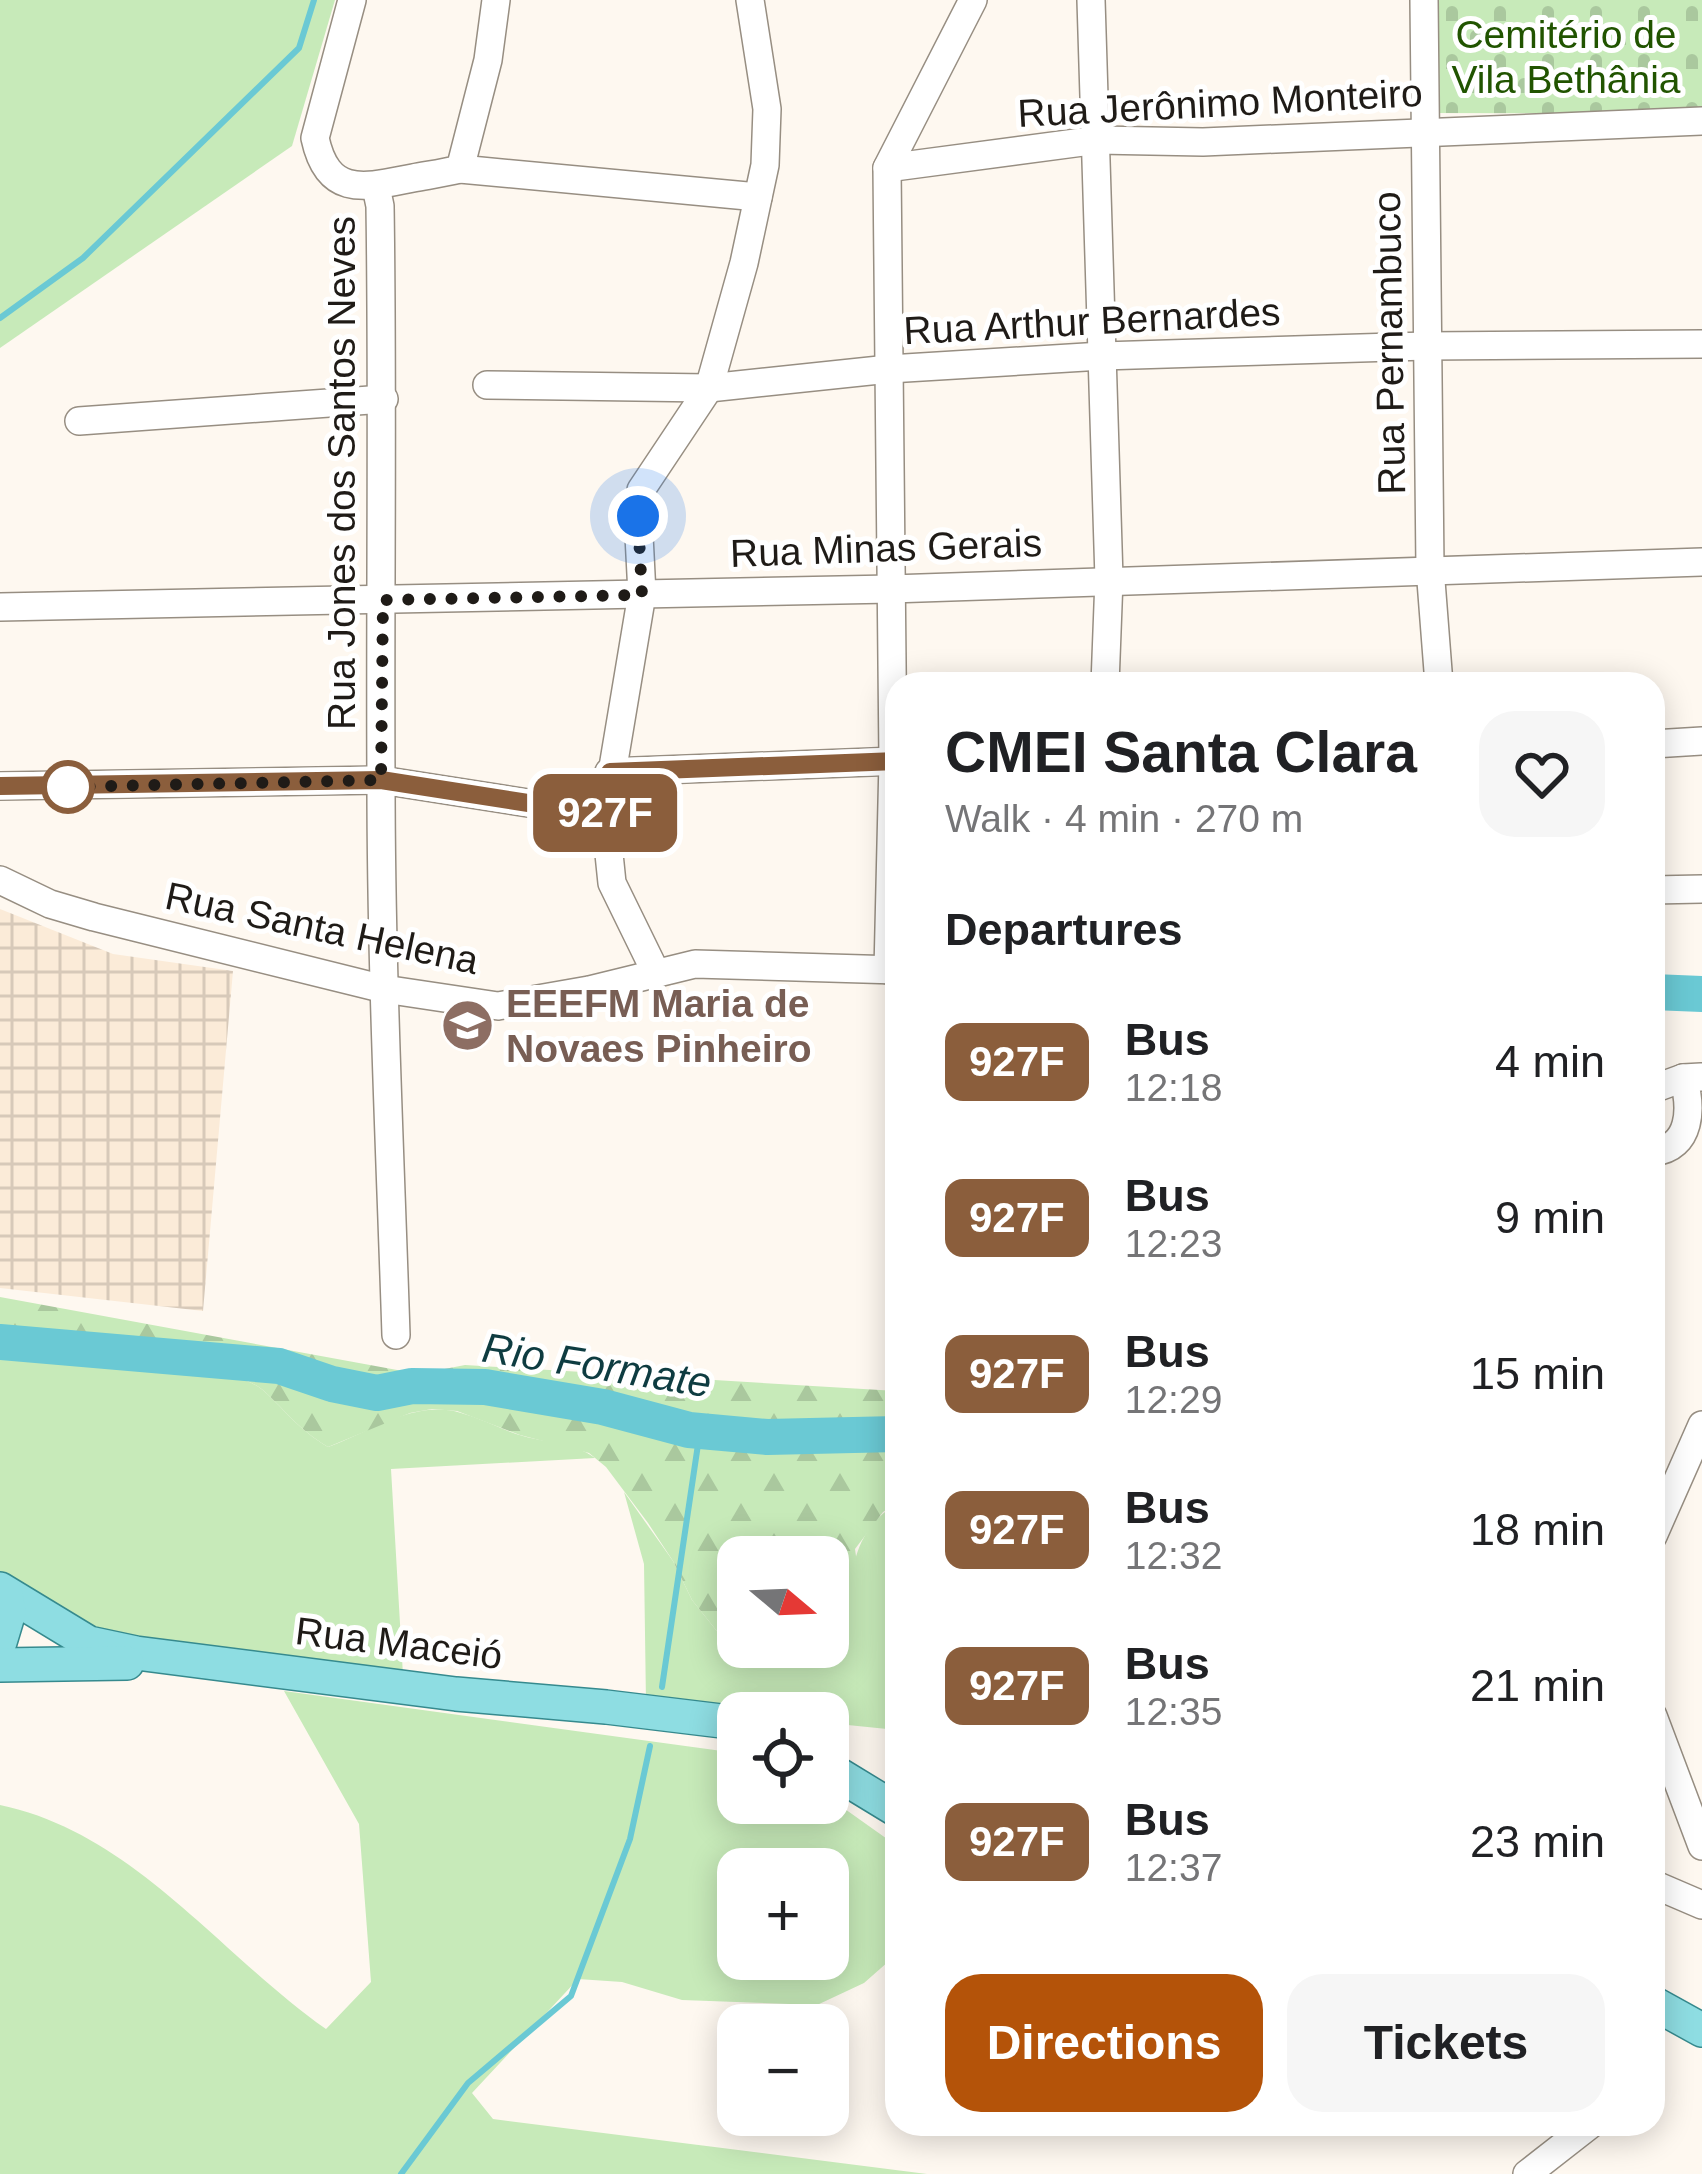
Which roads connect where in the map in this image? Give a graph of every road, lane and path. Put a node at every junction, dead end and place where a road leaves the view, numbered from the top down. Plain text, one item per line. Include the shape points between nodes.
1 (352, 0) edge
2 (496, 0) edge
3 (750, 0) edge
4 (973, 0) edge
5 (1091, 0) edge
6 (1424, 0) edge
7 (1702, 121) edge
8 (1426, 132) junction
9 (1098, 140) junction
10 (887, 167) junction
11 (460, 169) junction
12 (376, 188) junction
13 (758, 197) junction
14 (1702, 344) edge
15 (1426, 346) junction
16 (1102, 356) junction
17 (890, 369) junction
18 (487, 385) dead end
19 (709, 388) junction
20 (384, 399) junction
21 (79, 421) dead end
22 (1702, 562) edge
23 (1430, 568) junction
24 (1109, 579) junction
25 (892, 589) junction
26 (642, 595) junction
27 (383, 600) junction
28 (0, 607) edge
29 (893, 672) edge
30 (1105, 672) edge
31 (1437, 672) edge
32 (1702, 741) edge
33 (1665, 743) edge
34 (885, 761) edge
35 (610, 772) junction
36 (381, 780) junction
37 (0, 786) edge
38 (605, 815) junction
39 (0, 880) edge
40 (1702, 889) edge
41 (1665, 890) edge
42 (885, 970) edge
43 (645, 975) junction
44 (384, 989) junction
45 (1692, 1077) edge
46 (1665, 1150) edge
47 (396, 1335) dead end
48 (1702, 1425) edge
49 (1665, 1509) edge
50 (3, 1592) edge
51 (0, 1642) edge
52 (183, 1659) junction
53 (0, 1665) edge
54 (717, 1721) edge
55 (1665, 1748) edge
56 (849, 1781) edge
57 (885, 1803) edge
58 (1702, 1846) edge
59 (1665, 1889) edge
60 (1702, 1905) edge
61 (1665, 2010) edge
62 (1702, 2030) edge
63 (1576, 2136) edge
64 (1527, 2174) edge

1 - 12 street via 315,138 330,172
2 - 11 street
3 - 13 street via 767,109
4 - 10 street
5 - 9 street
6 - 8 street, Rua Pernambuco
7 - 8 street, Rua Jerônimo Monteiro
8 - 9 street, Rua Jerônimo Monteiro
8 - 15 street, Rua Pernambuco
9 - 10 street, Rua Jerônimo Monteiro
9 - 16 street
10 - 17 street
11 - 12 street
11 - 13 street
12 - 20 street, Rua Jones dos Santos Neves
13 - 19 street
14 - 15 street, Rua Arthur Bernardes
15 - 16 street, Rua Arthur Bernardes
15 - 23 street, Rua Pernambuco
16 - 17 street, Rua Arthur Bernardes
16 - 24 street
17 - 19 street, Rua Arthur Bernardes
17 - 25 street
18 - 19 street, Rua Arthur Bernardes
19 - 26 street via 641,490
20 - 21 street
20 - 27 street, Rua Jones dos Santos Neves
22 - 23 street, Rua Minas Gerais
23 - 24 street, Rua Minas Gerais
23 - 31 street, Rua Pernambuco
24 - 25 street, Rua Minas Gerais
24 - 30 street
25 - 26 street, Rua Minas Gerais
25 - 29 street
26 - 27 street, Rua Minas Gerais
26 - 35 street
27 - 28 street, Rua Minas Gerais
27 - 36 street, Rua Jones dos Santos Neves
32 - 33 street
34 - 35 street
35 - 38 street
36 - 37 street
36 - 38 street
36 - 44 street, Rua Jones dos Santos Neves
38 - 43 street via 612,883
39 - 44 street, Rua Santa Helena via 50,904
40 - 41 street
42 - 43 street, Rua Santa Helena via 695,964
43 - 44 street, Rua Santa Helena via 498,1006
44 - 47 street, Rua Jones dos Santos Neves
45 - 46 street via 1686,1126
48 - 49 street
50 - 51 main road via 9,1612
50 - 52 main road, Rua Maceió via 89,1642
52 - 53 main road, Rua Maceió
52 - 54 main road, Rua Maceió
55 - 58 street
56 - 57 main road
59 - 60 street
61 - 62 main road
63 - 64 street

